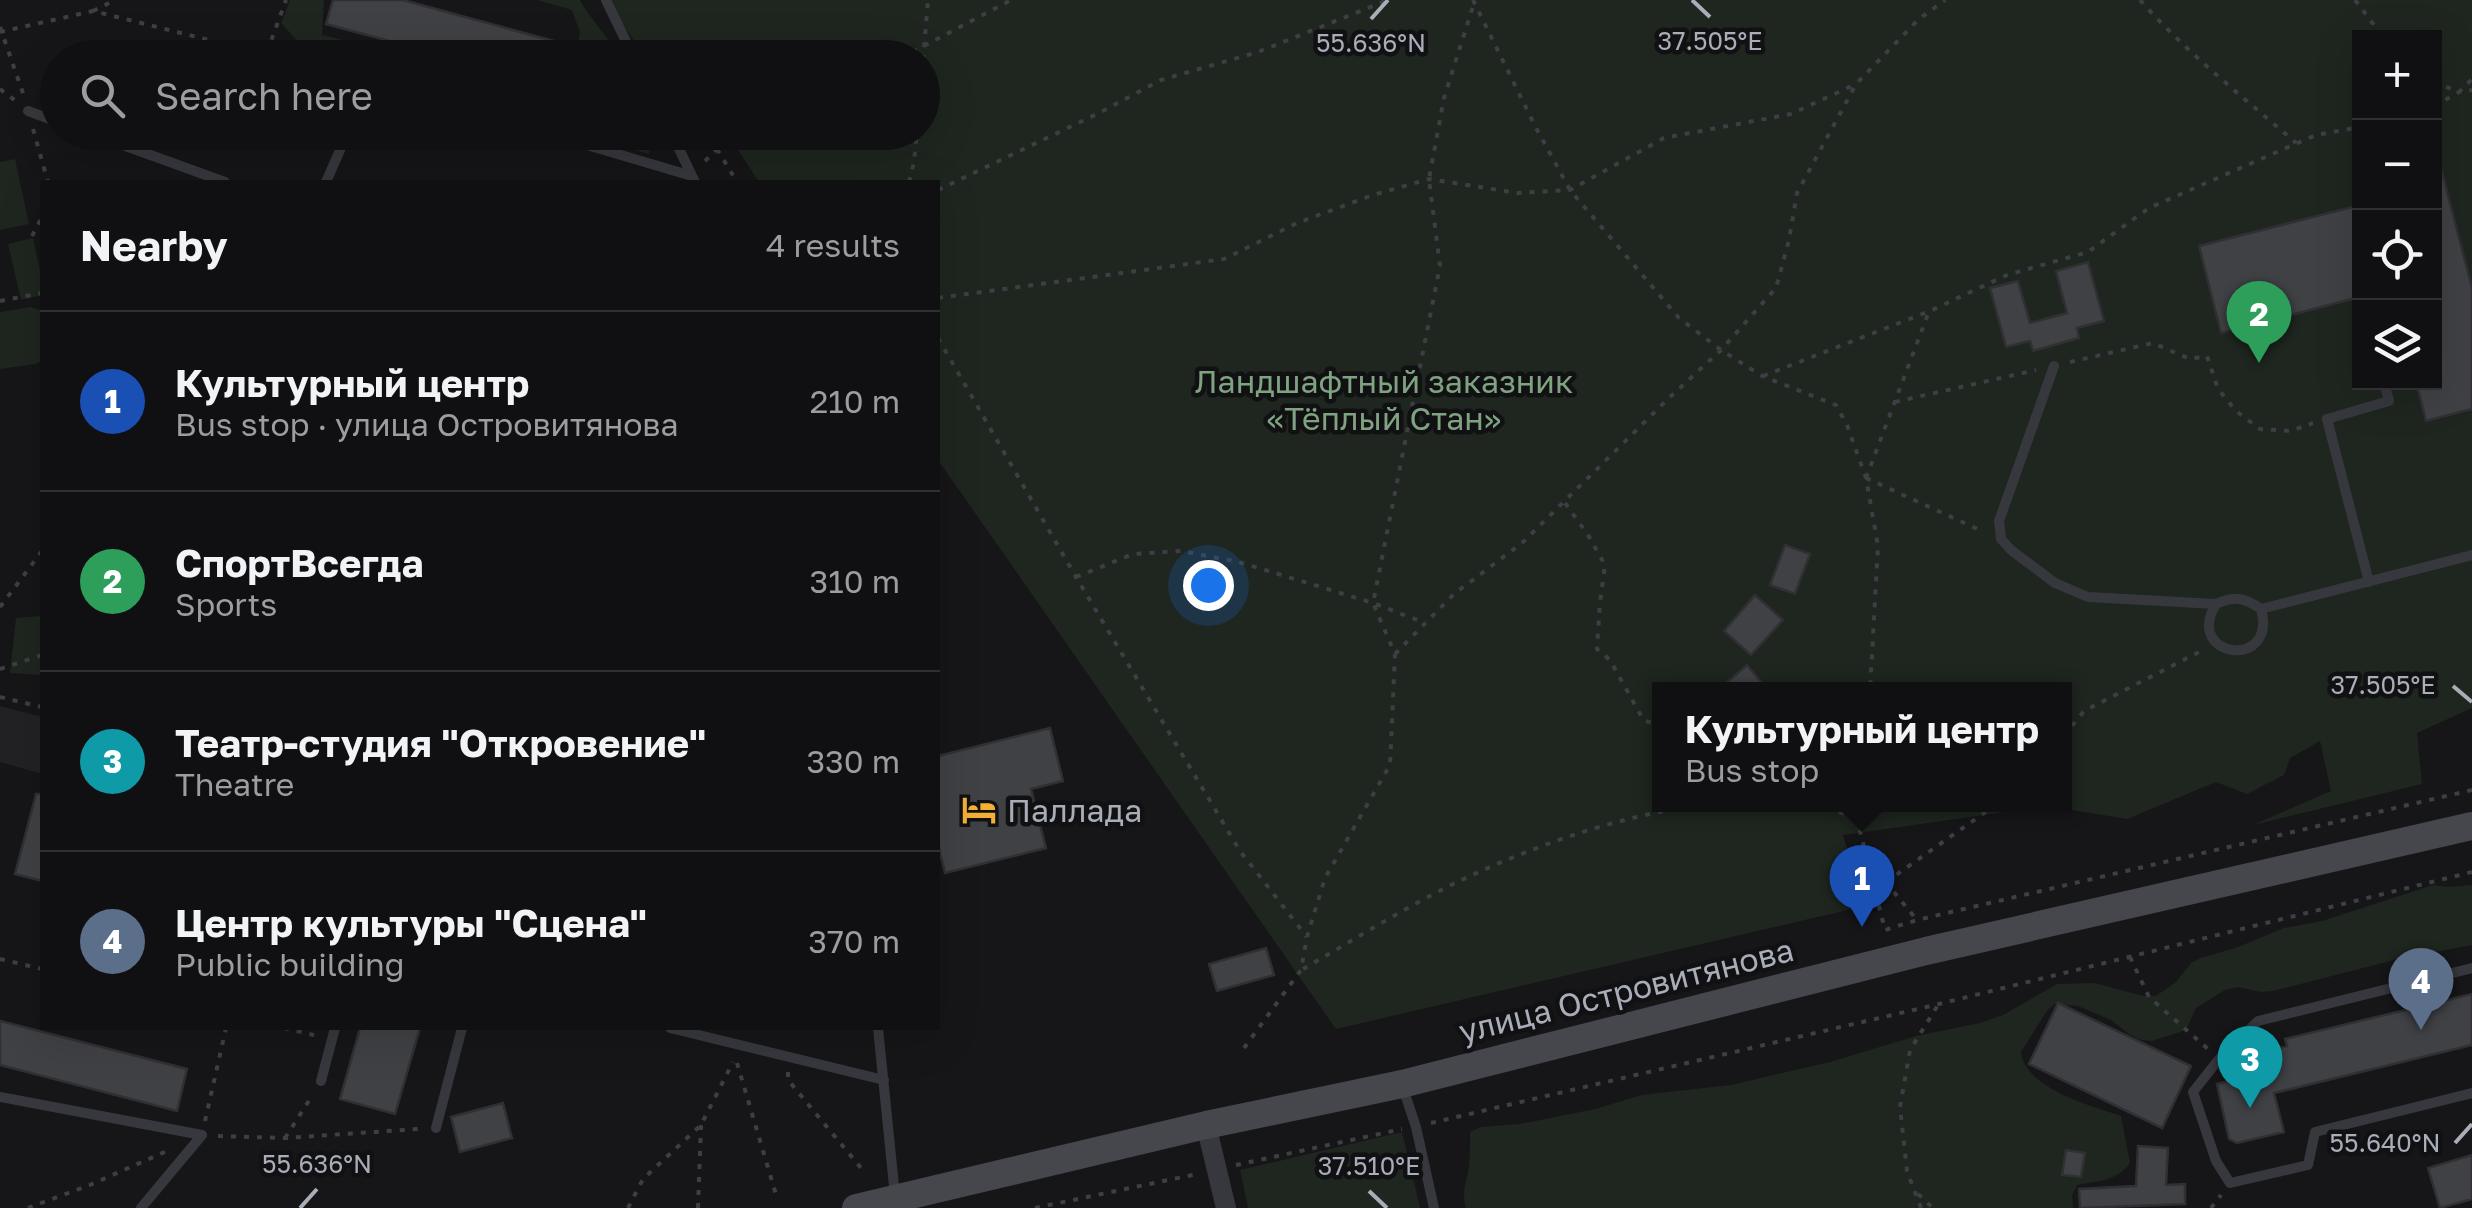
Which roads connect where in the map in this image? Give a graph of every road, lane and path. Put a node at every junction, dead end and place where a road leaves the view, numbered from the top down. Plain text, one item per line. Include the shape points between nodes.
1 (115, 0) edge
2 (286, 0) edge
3 (606, 0) edge
4 (928, 0) edge
5 (1011, 0) edge
6 (1388, 0) edge
7 (1945, 0) edge
8 (2140, 0) edge
9 (2355, 0) edge
10 (1473, 1) edge
11 (93, 11) junction
12 (1, 30) edge
13 (2378, 30) edge
14 (210, 40) edge
15 (272, 40) edge
16 (625, 40) edge
17 (925, 40) edge
18 (935, 40) edge
19 (2472, 78) edge
20 (1856, 84) junction
21 (2442, 85) edge
22 (2472, 90) edge
23 (2459, 92) junction
24 (2442, 102) edge
25 (28, 112) dead end
26 (40, 116) edge
27 (2352, 129) edge
28 (2296, 143) junction
29 (137, 150) edge
30 (340, 150) edge
31 (601, 150) edge
32 (679, 150) edge
33 (716, 150) edge
34 (718, 150) edge
35 (915, 150) edge
36 (693, 179) edge
37 (1429, 179) junction
38 (219, 180) edge
39 (327, 180) edge
40 (736, 180) edge
41 (909, 180) edge
42 (940, 189) edge
43 (1570, 190) junction
44 (40, 221) edge
45 (32, 236) dead end
46 (40, 292) edge
47 (940, 298) edge
48 (0, 301) edge
49 (1930, 311) junction
50 (940, 341) edge
51 (1721, 350) junction
52 (2054, 366) junction
53 (1762, 376) junction
54 (2386, 390) edge
55 (1895, 402) junction
56 (2327, 418) junction
57 (1866, 478) junction
58 (1564, 502) junction
59 (2001, 539) junction
60 (40, 554) edge
61 (2472, 555) edge
62 (1076, 577) junction
63 (2369, 582) junction
64 (1374, 603) junction
65 (2216, 604) junction
66 (0, 607) edge
67 (2260, 609) junction
68 (1425, 623) junction
69 (2217, 642) junction
70 (1395, 654) junction
71 (40, 656) edge
72 (0, 669) edge
73 (1870, 682) edge
74 (0, 697) edge
75 (40, 707) edge
76 (1652, 722) edge
77 (2072, 726) edge
78 (2472, 790) edge
79 (1661, 812) edge
80 (1840, 812) edge
81 (1856, 812) joint
82 (1985, 812) edge
83 (2472, 826) edge
84 (1866, 859) junction
85 (2472, 872) edge
86 (1886, 882) junction
87 (1917, 920) junction
88 (1307, 938) junction
89 (2130, 956) junction
90 (0, 959) edge
91 (2472, 968) edge
92 (40, 969) edge
93 (1301, 970) junction
94 (1939, 1004) junction
95 (226, 1030) edge
96 (301, 1030) edge
97 (461, 1030) edge
98 (678, 1030) edge
99 (878, 1030) edge
100 (334, 1034) edge
101 (1244, 1048) dead end
102 (790, 1058) junction
103 (2219, 1058) junction
104 (884, 1080) junction
105 (321, 1081) joint
106 (1402, 1084) junction
107 (2472, 1093) edge
108 (0, 1097) edge
109 (701, 1125) junction
110 (1206, 1125) junction
111 (1416, 1126) junction
112 (436, 1128) joint
113 (202, 1135) junction
114 (285, 1138) junction
115 (1216, 1170) junction
116 (866, 1174) dead end
117 (1914, 1191) junction
118 (777, 1198) dead end
119 (896, 1203) edge
120 (28, 1208) edge
121 (142, 1208) edge
122 (628, 1208) edge
123 (698, 1208) edge
124 (856, 1208) edge
125 (1035, 1208) edge
126 (1226, 1208) edge
127 (1434, 1208) edge
128 (1921, 1208) edge
129 (1933, 1208) edge

1 - 11 path
2 - 15 path
3 - 16 lane
4 - 17 path
5 - 18 path
6 - 42 path via 1258,52 1161,80
7 - 20 path
8 - 28 path
9 - 13 path
10 - 37 path
10 - 43 path
11 - 12 path
11 - 14 path
19 - 23 path
20 - 43 path via 1791,114 1664,138
20 - 51 path via 1797,193 1776,288
21 - 23 path
22 - 23 path
23 - 24 path
25 - 26 lane
27 - 28 path
28 - 49 path via 2149,208 2088,252 2007,275
29 - 38 lane
30 - 39 lane
31 - 36 lane
32 - 36 lane
33 - 36 path
34 - 40 path
35 - 41 path
37 - 43 path via 1517,193
37 - 47 path via 1297,223 1224,259
37 - 64 path via 1440,266
43 - 51 path via 1679,318
44 - 45 path
46 - 48 path
49 - 53 path
49 - 55 path
50 - 62 path
51 - 53 path
51 - 58 path
52 - 55 path
52 - 56 path via 2153,343 2190,359 2207,356 2218,389 2260,430 2291,430
52 - 59 lane via 1999,522
53 - 57 path via 1836,405
54 - 56 lane via 2389,401
55 - 57 path
56 - 63 lane
57 - 59 path
57 - 73 path via 1878,546
58 - 68 path
58 - 76 path via 1605,565 1597,649 1644,720
59 - 65 lane via 2055,583 2088,596
60 - 66 path
61 - 63 lane
62 - 64 path via 1133,554 1181,551
62 - 88 path via 1240,851
63 - 67 lane
64 - 68 path
64 - 70 path
65 - 67 lane via 2232,597
65 - 69 lane via 2208,626
67 - 69 lane via 2265,623 2248,649 2235,652
68 - 70 path
69 - 77 path via 2084,710
70 - 88 path via 1390,765 1325,878
71 - 72 path
74 - 75 path
78 - 87 path
79 - 93 path via 1566,837 1451,886
80 - 81 path
81 - 84 path
82 - 86 path
83 - 106 main road, улица Островитянова via 1926,951
84 - 86 path
84 - 87 path via 1885,930
85 - 89 path
86 - 87 path
88 - 93 path
89 - 94 path
89 - 103 path via 2150,997
90 - 92 path
91 - 103 lane via 2258,1021
93 - 101 path
94 - 111 path
94 - 117 path via 1910,1050 1900,1107
95 - 113 path
96 - 100 path
97 - 112 lane
98 - 102 lane
99 - 104 lane
100 - 105 lane
102 - 104 lane
102 - 116 path via 788,1080
103 - 107 lane via 2194,1092 2230,1183 2308,1165 2315,1132
104 - 119 lane
105 - 114 path
106 - 110 main road, улица Островитянова
106 - 111 lane
108 - 113 lane
109 - 118 path via 735,1058
109 - 122 path via 643,1179
109 - 123 path
110 - 115 street
110 - 119 main road, улица Островитянова
111 - 115 path
111 - 127 lane
112 - 114 path
113 - 114 path
113 - 120 path
113 - 121 lane
115 - 125 path
115 - 126 street
117 - 128 path
117 - 129 path
119 - 124 main road, улица Островитянова

